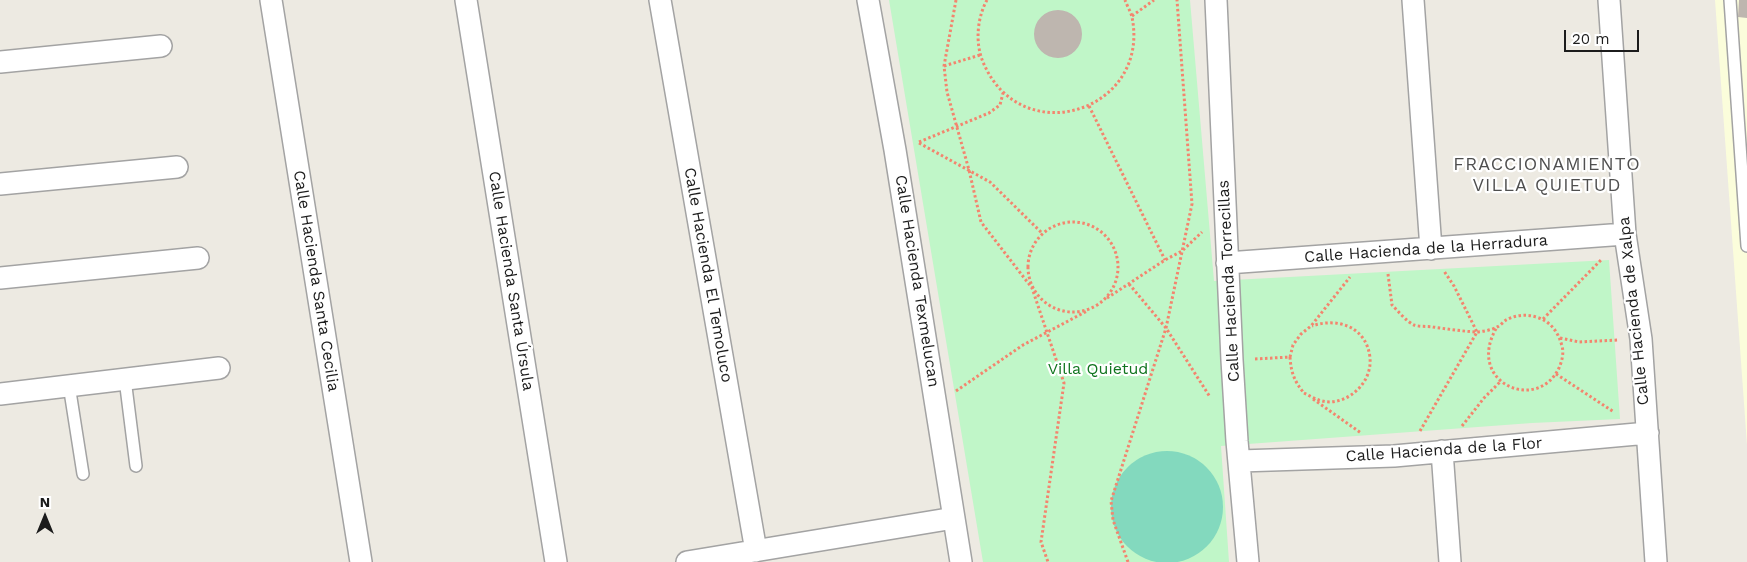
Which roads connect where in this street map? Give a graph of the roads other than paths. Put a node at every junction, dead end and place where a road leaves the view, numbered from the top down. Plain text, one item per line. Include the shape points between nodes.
1 (271, 0) edge
2 (466, 0) edge
3 (660, 0) edge
4 (868, 0) edge
5 (1216, 0) edge
6 (1413, 0) edge
7 (1608, 0) edge
8 (1730, 0) edge
9 (161, 46) dead end
10 (0, 62) edge
11 (177, 167) dead end
12 (0, 184) edge
13 (1625, 234) junction
14 (1747, 246) edge
15 (1431, 249) junction
16 (198, 258) dead end
17 (1227, 263) junction
18 (0, 278) edge
19 (219, 368) dead end
20 (124, 379) junction
21 (69, 385) junction
22 (0, 394) edge
23 (1648, 433) junction
24 (1442, 451) junction
25 (1240, 461) junction
26 (136, 466) dead end
27 (83, 474) dead end
28 (954, 518) junction
29 (756, 551) junction
30 (361, 562) edge
31 (556, 562) edge
32 (687, 562) edge
33 (961, 562) edge
34 (1248, 562) edge
35 (1450, 562) edge
36 (1656, 562) edge

1 - 30 street, Calle Hacienda Santa Cecilia
2 - 31 street, Calle Hacienda Santa Úrsula
3 - 29 street, Calle Hacienda El Temoluco
4 - 28 street, Calle Hacienda Texmelucan
5 - 17 street, Calle Hacienda Torrecillas
6 - 15 street
7 - 13 street, Calle Hacienda de Xalpa
8 - 14 lane
9 - 10 street
11 - 12 street
13 - 15 street, Calle Hacienda de la Herradura
13 - 23 street, Calle Hacienda de Xalpa via 1641,339
15 - 17 street, Calle Hacienda de la Herradura
16 - 18 street
17 - 25 street, Calle Hacienda Torrecillas
19 - 20 street
20 - 21 street
20 - 26 lane
21 - 22 street
21 - 27 lane
23 - 24 street, Calle Hacienda de la Flor
23 - 36 street, Calle Hacienda de Xalpa
24 - 25 street, Calle Hacienda de la Flor
24 - 35 street
25 - 34 street, Calle Hacienda Torrecillas
28 - 29 street
28 - 33 street, Calle Hacienda Texmelucan
29 - 32 street

